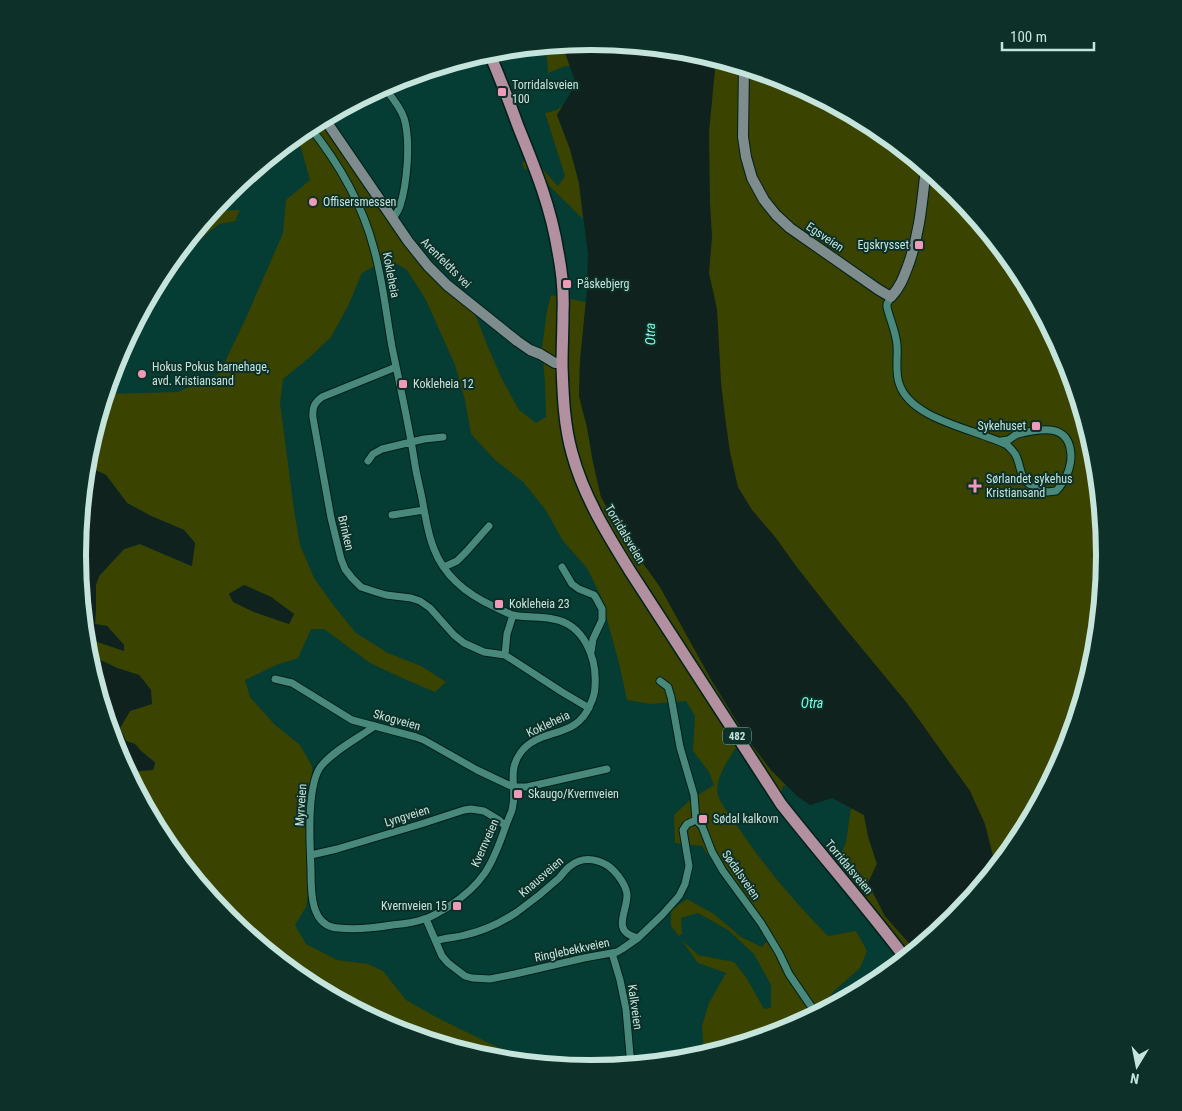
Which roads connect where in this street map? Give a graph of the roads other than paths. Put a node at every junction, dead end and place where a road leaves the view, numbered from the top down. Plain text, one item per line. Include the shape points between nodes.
1 (492, 60) edge
2 (744, 74) edge
3 (388, 93) edge
4 (328, 124) edge
5 (314, 133) edge
6 (925, 176) edge
7 (392, 219) junction
8 (891, 297) junction
9 (562, 358) junction
10 (396, 367) junction
11 (443, 437) dead end
12 (1001, 442) junction
13 (411, 443) junction
14 (368, 461) dead end
15 (424, 510) junction
16 (392, 515) dead end
17 (489, 526) dead end
18 (562, 566) dead end
19 (444, 568) junction
20 (512, 614) junction
21 (591, 652) junction
22 (505, 655) junction
23 (275, 679) dead end
24 (660, 681) dead end
25 (589, 708) junction
26 (376, 726) junction
27 (607, 769) dead end
28 (514, 787) junction
29 (696, 820) junction
30 (505, 826) junction
31 (311, 855) junction
32 (426, 919) junction
33 (638, 938) junction
34 (436, 941) junction
35 (612, 953) junction
36 (902, 954) edge
37 (813, 1010) edge
38 (630, 1059) edge

1 - 9 main road, Torridalsveien / 482 via 553,223 563,290
2 - 8 street, Egsveien via 746,158 764,200 790,228
3 - 7 street via 401,112 407,130 404,188 400,207
4 - 7 street, Arenfeldts vei
5 - 10 street, Kokleheia via 345,178 368,228
6 - 8 street via 914,248 900,285
7 - 9 street, Arenfeldts vei via 422,260 447,285 530,350
8 - 12 street via 887,307 896,338 897,376 907,399 935,418
9 - 36 main road, Torridalsveien / 482 via 564,406 571,452 590,502 613,544 781,804
10 - 13 street, Kokleheia
10 - 22 street, Brinken via 322,397 313,406 322,472 340,559 348,574 362,587 420,601 464,643 484,652
11 - 13 street
12 - 12 street via 1014,451 1027,483 1047,492 1056,491 1061,486 1071,457 1068,441 1059,431 1016,434
13 - 14 street via 382,449
13 - 15 street, Kokleheia
15 - 16 street
15 - 19 street, Kokleheia via 433,547
17 - 19 street via 457,561
18 - 21 street, Kokleheia via 572,584 594,595 602,609 602,620
19 - 20 street, Kokleheia via 468,593
20 - 21 street, Kokleheia via 560,621 579,633
20 - 22 street
21 - 25 street, Kokleheia via 596,684
22 - 25 street, Brinken
23 - 26 street, Skogveien via 292,683 352,720
24 - 29 street, Sødalsveien via 668,687 672,698 680,747 694,795
25 - 28 street, Kokleheia via 573,727 536,740 524,748 513,771
26 - 28 street, Skogveien via 424,740
26 - 31 street, Myrveien via 327,760 316,774 311,811
27 - 28 street
28 - 30 street, Kvernveien via 513,807
29 - 33 street, Ringlebekkveien via 687,824 684,830 690,866 682,890
29 - 37 street, Sødalsveien via 723,871 761,923
30 - 31 street, Lyngveien via 484,811 464,810
30 - 32 street, Kvernveien via 493,859 480,880 465,895
31 - 32 street, Kvernveien via 314,906 319,919 327,926 372,928
32 - 34 street, Ringlebekkveien
33 - 34 street, Knausveien via 624,930 622,920 627,895 620,878 606,864 585,859 574,863 534,899 490,927
33 - 35 street, Ringlebekkveien
34 - 35 street, Ringlebekkveien via 448,963 465,976 480,979
35 - 38 street, Kalkveien via 626,1009

